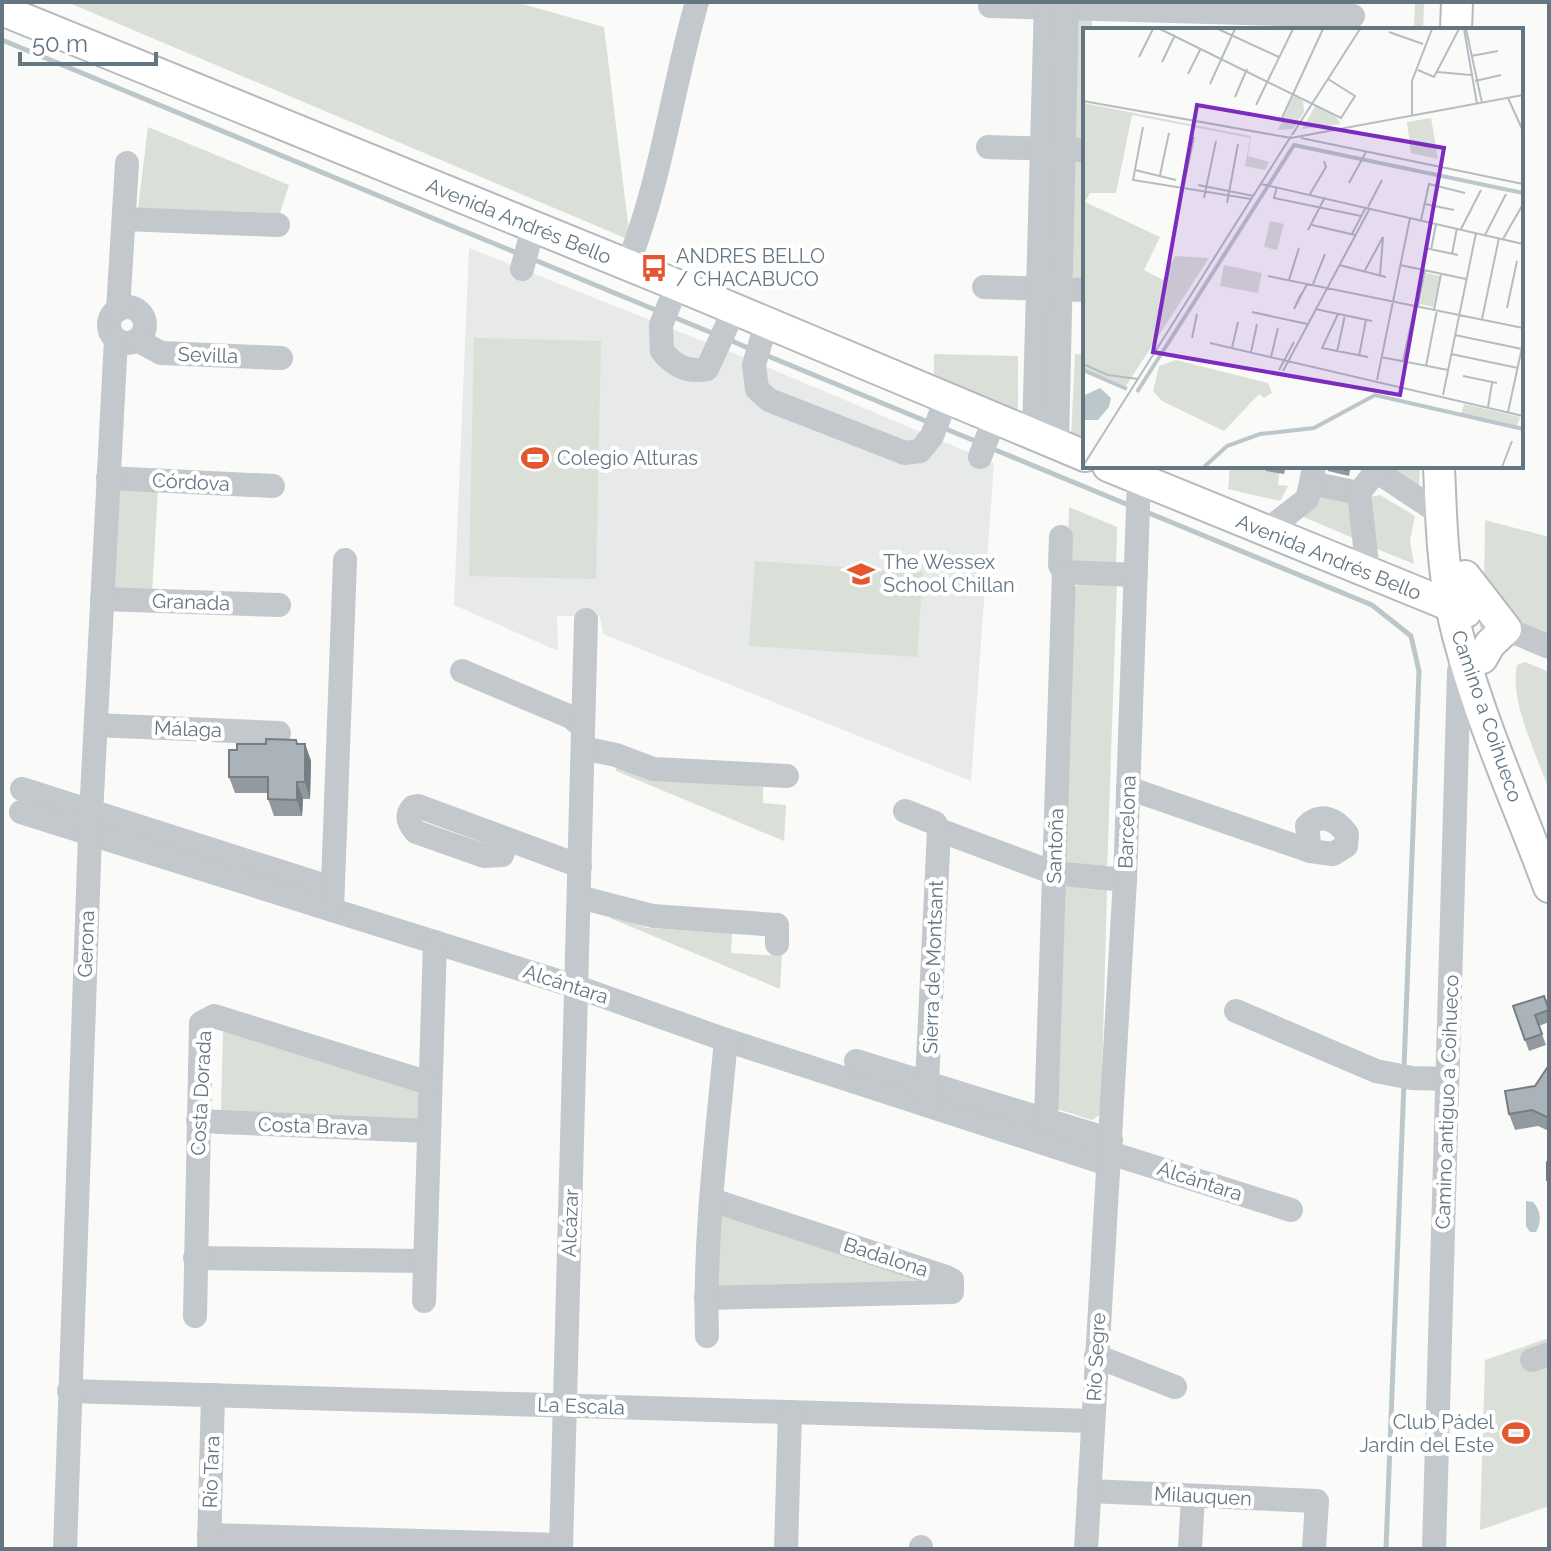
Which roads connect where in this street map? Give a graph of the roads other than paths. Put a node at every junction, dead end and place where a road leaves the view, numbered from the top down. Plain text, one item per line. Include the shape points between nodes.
1 (697, 2) edge
2 (1439, 2) edge
3 (1457, 2) edge
4 (1057, 5) edge
5 (990, 6) dead end
6 (2, 10) edge
7 (1353, 16) dead end
8 (1438, 28) edge
9 (1456, 28) edge
10 (988, 147) dead end
11 (1064, 149) edge
12 (127, 163) dead end
13 (124, 219) junction
14 (278, 225) dead end
15 (533, 228) junction
16 (627, 266) junction
17 (522, 269) dead end
18 (984, 287) dead end
19 (1049, 289) junction
20 (1083, 290) edge
21 (669, 304) junction
22 (726, 329) junction
23 (126, 340) junction
24 (760, 344) junction
25 (281, 358) dead end
26 (947, 397) junction
27 (995, 417) junction
28 (1046, 439) junction
29 (1083, 455) edge
30 (980, 457) dead end
31 (1111, 468) edge
32 (1376, 468) edge
33 (1439, 468) edge
34 (1457, 468) edge
35 (1313, 474) edge
36 (108, 478) junction
37 (273, 486) dead end
38 (1139, 490) junction
39 (1359, 493) junction
40 (1441, 514) junction
41 (1266, 531) junction
42 (1061, 537) dead end
43 (1444, 553) junction
44 (345, 560) dead end
45 (1064, 572) junction
46 (1368, 573) junction
47 (1136, 575) junction
48 (1465, 576) junction
49 (1420, 594) junction
50 (102, 599) junction
51 (279, 605) dead end
52 (1461, 611) junction
53 (586, 620) dead end
54 (1506, 629) junction
55 (1549, 647) edge
56 (1474, 658) junction
57 (462, 671) dead end
58 (96, 725) junction
59 (279, 733) dead end
60 (583, 737) junction
61 (787, 776) dead end
62 (1128, 788) junction
63 (22, 800) dead end
64 (905, 811) dead end
65 (91, 822) junction
66 (939, 830) junction
67 (507, 839) dead end
68 (1310, 851) dead end
69 (580, 866) junction
70 (1054, 873) junction
71 (1125, 880) junction
72 (1549, 887) edge
73 (579, 897) junction
74 (332, 899) junction
75 (435, 942) junction
76 (777, 944) dead end
77 (577, 987) junction
78 (1236, 1011) dead end
79 (726, 1040) junction
80 (856, 1061) dead end
81 (1447, 1079) junction
82 (429, 1083) junction
83 (927, 1093) junction
84 (1046, 1120) junction
85 (198, 1121) junction
86 (427, 1131) junction
87 (1109, 1152) junction
88 (712, 1200) junction
89 (1291, 1210) dead end
90 (195, 1258) junction
91 (423, 1261) junction
92 (706, 1298) junction
93 (424, 1301) dead end
94 (195, 1316) dead end
95 (707, 1336) dead end
96 (1096, 1356) junction
97 (1175, 1387) dead end
98 (69, 1391) junction
99 (213, 1395) junction
100 (565, 1406) junction
101 (790, 1412) junction
102 (1092, 1421) junction
103 (1089, 1491) junction
104 (1193, 1496) junction
105 (209, 1542) edge
106 (561, 1547) edge
107 (65, 1549) edge
108 (786, 1549) edge
109 (1086, 1549) edge
110 (1190, 1549) edge
111 (1314, 1549) edge
112 (1434, 1549) edge

1 - 16 street via 643,227
2 - 8 main road
3 - 9 main road
4 - 5 street
4 - 7 street
4 - 11 street
6 - 15 main road, Avenida Andrés Bello
10 - 11 street
11 - 19 street
12 - 13 street, Gerona
13 - 14 street
13 - 23 street, Gerona via 118,310 109,324
15 - 16 main road, Avenida Andrés Bello
15 - 17 street
16 - 21 main road, Avenida Andrés Bello
18 - 19 street
19 - 20 street
19 - 28 street
21 - 22 main road, Avenida Andrés Bello
21 - 22 street via 662,351 684,368 707,369
22 - 24 main road, Avenida Andrés Bello
23 - 25 street, Sevilla via 161,353
23 - 36 street, Gerona
24 - 26 main road, Avenida Andrés Bello
24 - 26 street via 761,395 905,453 920,451 932,436
26 - 27 main road, Avenida Andrés Bello
27 - 28 main road, Avenida Andrés Bello
27 - 30 street
28 - 29 main road, Avenida Andrés Bello
31 - 38 main road, Avenida Andrés Bello
32 - 39 street
32 - 40 street
33 - 40 main road
34 - 48 main road
35 - 39 street
35 - 41 street via 1307,499
36 - 37 street, Córdova
36 - 50 street, Gerona
38 - 41 main road, Avenida Andrés Bello
38 - 47 street, Barcelona
39 - 46 street
40 - 43 main road
41 - 46 main road, Avenida Andrés Bello
42 - 45 street, Santoña
43 - 49 main road via 1441,590
43 - 52 main road
44 - 74 street
45 - 47 street
45 - 70 street, Santoña
46 - 49 main road, Avenida Andrés Bello
47 - 62 street, Barcelona
48 - 52 main road
48 - 54 main road
49 - 52 main road, Avenida Andrés Bello
50 - 51 street, Granada
50 - 58 street, Gerona
52 - 54 street, Avenida Andrés Bello
52 - 56 main road, Camino a Coihueco
53 - 60 street, Alcázar
54 - 55 street, Avenida Andrés Bello
54 - 56 main road
56 - 72 main road, Camino a Coihueco via 1496,750
56 - 81 street, Camino antiguo a Coihueco via 1459,666
57 - 60 street via 571,717
58 - 59 street, Málaga
58 - 65 street, Gerona
60 - 61 street via 653,769
60 - 69 street, Alcázar
62 - 68 street
62 - 71 street, Barcelona
63 - 65 street, Alcántara
64 - 66 street via 935,823
65 - 74 street, Alcántara
65 - 98 street, Gerona
66 - 70 street
66 - 83 street, Sierra de Montsant
67 - 69 street
69 - 73 street, Alcázar
70 - 71 street
70 - 84 street, Santoña
71 - 87 street, Barcelona
73 - 76 street via 653,916 777,925
73 - 77 street, Alcázar
74 - 75 street, Alcántara
75 - 77 street, Alcántara
75 - 82 street
77 - 79 street, Alcántara
77 - 100 street, Alcázar
78 - 81 street via 1376,1071
79 - 83 street, Alcántara
79 - 88 street
80 - 83 street, Alcántara
81 - 112 street, Camino antiguo a Coihueco
82 - 85 street, Costa Dorada via 214,1016 201,1023
82 - 86 street
83 - 84 street, Alcántara
83 - 87 street, Alcántara
84 - 87 street, Alcántara
85 - 86 street, Costa Brava
85 - 90 street, Costa Dorada
86 - 91 street
87 - 89 street, Alcántara
87 - 96 street, Río Segre
88 - 92 street
88 - 92 street, Badalona via 946,1277 952,1280 952,1292
90 - 91 street
90 - 94 street, Costa Dorada
91 - 93 street
92 - 95 street
96 - 97 street
96 - 102 street, Río Segre
98 - 99 street, La Escala
98 - 107 street, Gerona
99 - 100 street, La Escala
99 - 105 street, Río Tara
100 - 101 street, La Escala
100 - 106 street, Alcázar
101 - 102 street, La Escala
101 - 108 street
102 - 103 street, Río Segre
103 - 104 street, Milauquen
103 - 109 street, Río Segre
104 - 110 street
104 - 111 street, Milauquen via 1317,1501
105 - 106 street

